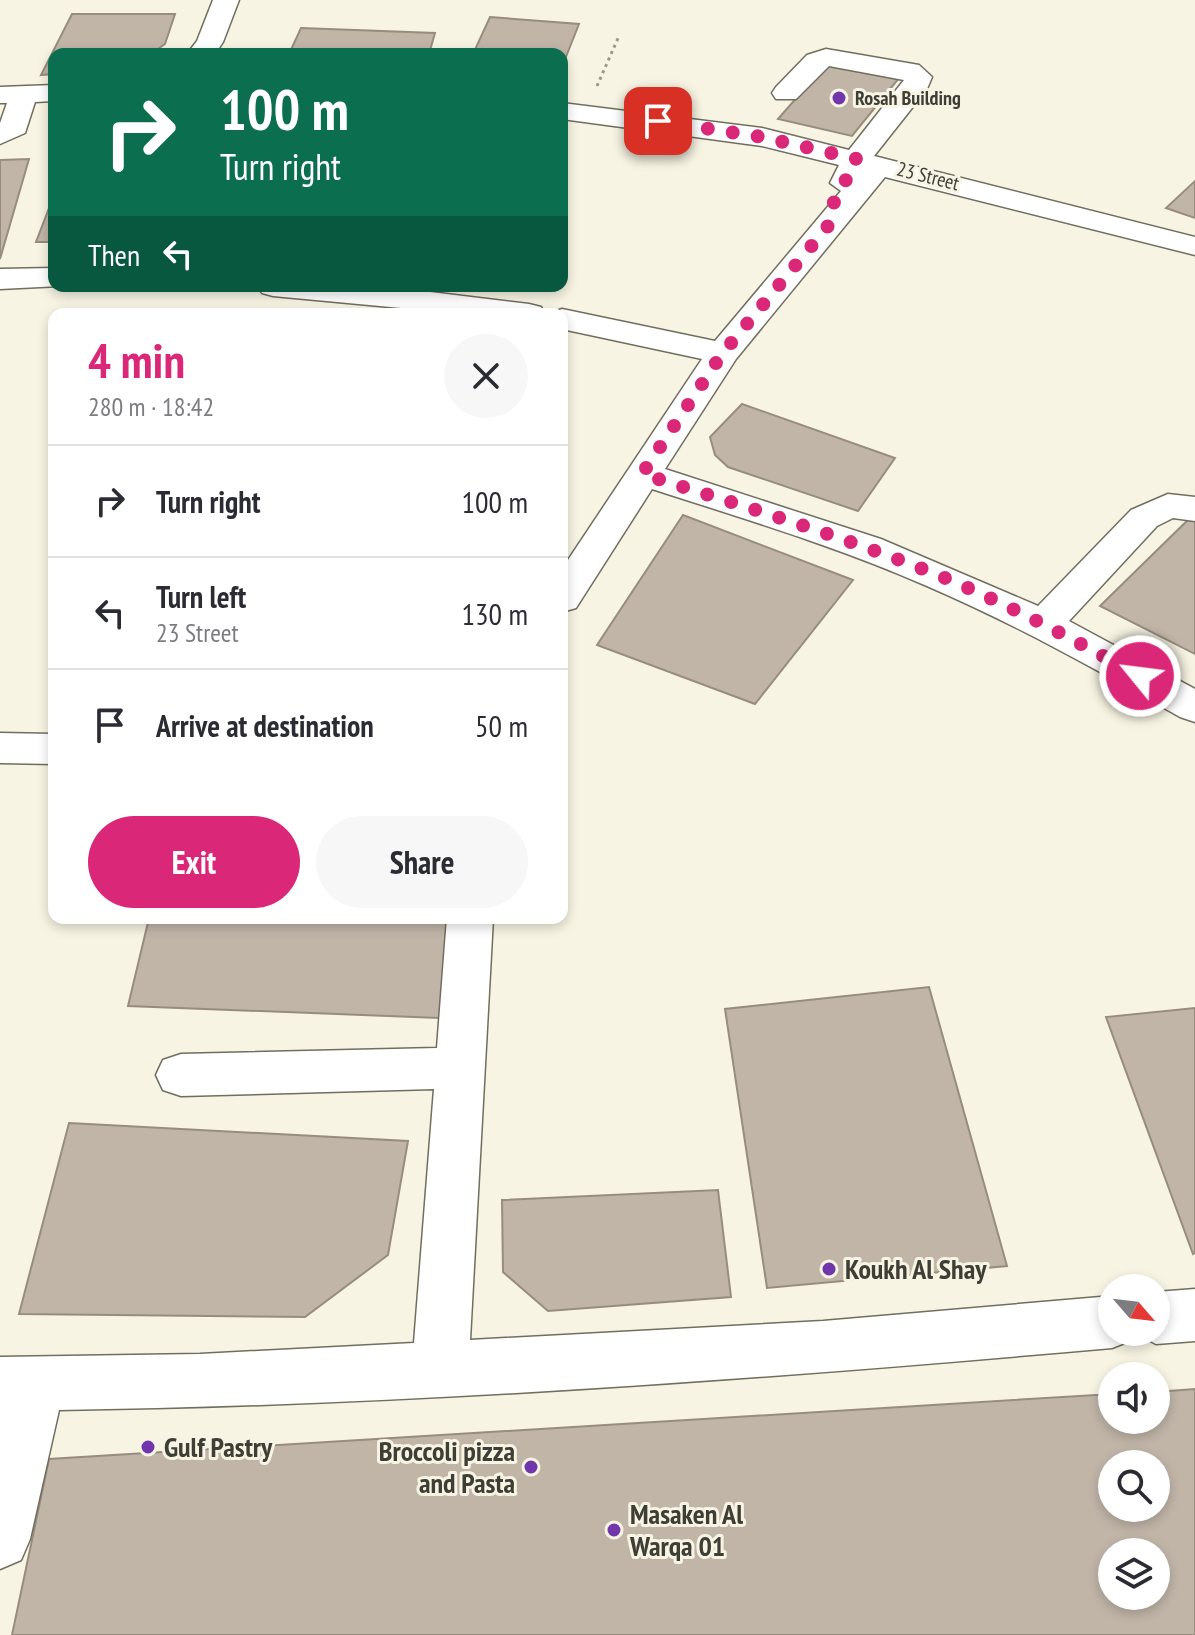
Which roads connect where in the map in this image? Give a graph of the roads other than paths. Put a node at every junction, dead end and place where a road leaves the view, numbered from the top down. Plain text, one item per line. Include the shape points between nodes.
1 (226, 0) edge
2 (208, 48) edge
3 (48, 93) edge
4 (786, 93) dead end
5 (11, 95) edge
6 (573, 112) edge
7 (0, 135) edge
8 (868, 162) junction
9 (1195, 246) edge
10 (48, 278) edge
11 (0, 279) edge
12 (339, 292) edge
13 (490, 308) edge
14 (568, 320) edge
15 (722, 354) junction
16 (642, 474) junction
17 (1193, 513) edge
18 (568, 590) edge
19 (1051, 627) junction
20 (1195, 707) edge
21 (0, 748) edge
22 (48, 749) edge
23 (470, 924) edge
24 (459, 1068) junction
25 (181, 1075) dead end
26 (1195, 1315) edge
27 (1170, 1317) edge
28 (1098, 1323) edge
29 (440, 1367) junction
30 (18, 1383) edge
31 (0, 1539) edge

1 - 2 street
3 - 5 street
4 - 8 street via 826,57 915,73 917,83
5 - 7 street via 15,127
6 - 8 street, 23 Street via 715,129
8 - 9 street, 23 Street
8 - 15 street via 828,226
10 - 11 street
12 - 13 street
14 - 15 street
15 - 16 street
16 - 18 street
16 - 19 street via 860,546
17 - 19 street via 1168,516 1146,532
19 - 20 street
21 - 22 street
23 - 24 street
24 - 25 street
24 - 29 street
26 - 27 street
28 - 29 street via 823,1347
29 - 30 street via 200,1381
30 - 31 street

